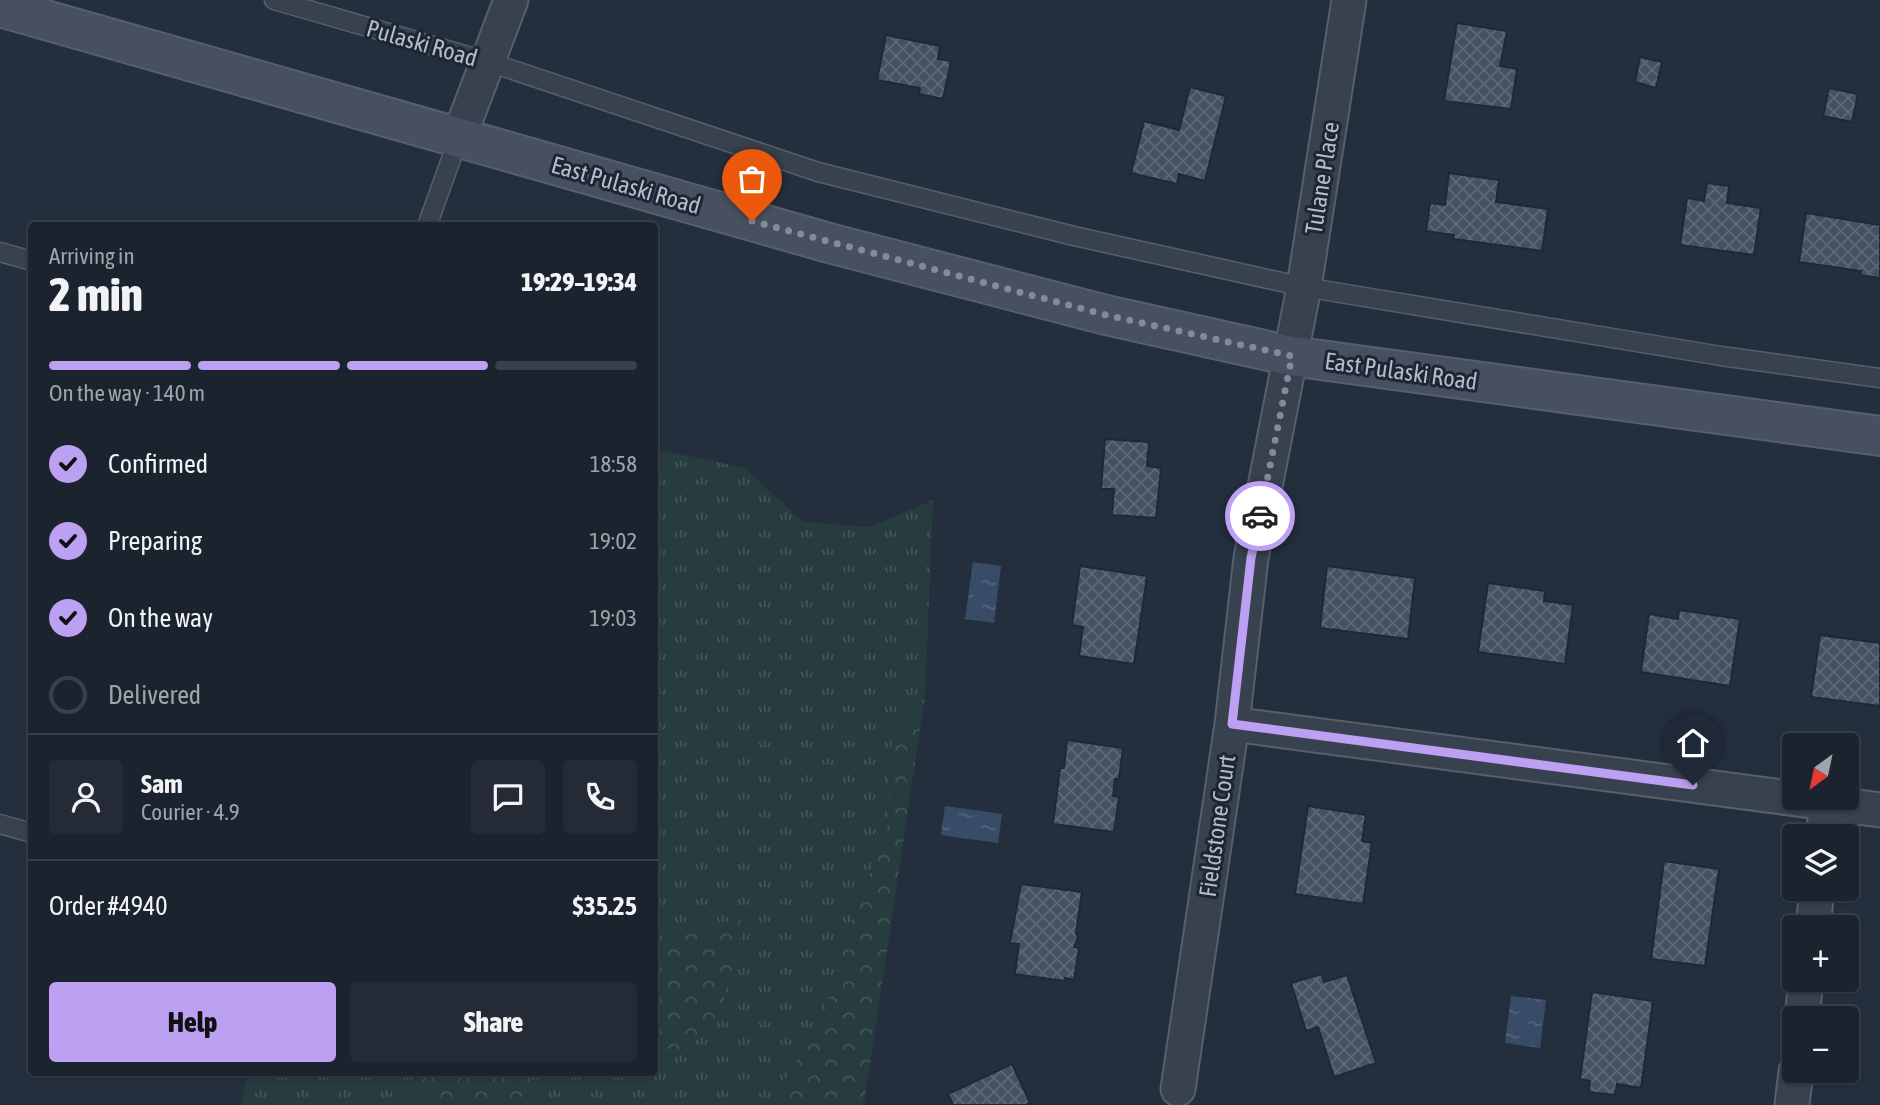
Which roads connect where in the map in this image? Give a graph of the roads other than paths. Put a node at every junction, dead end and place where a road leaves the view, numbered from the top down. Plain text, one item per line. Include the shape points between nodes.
1 (274, 0) edge
2 (511, 0) edge
3 (1349, 0) edge
4 (0, 7) edge
5 (489, 62) junction
6 (459, 137) junction
7 (428, 222) edge
8 (0, 252) edge
9 (28, 260) edge
10 (1304, 287) junction
11 (1292, 356) junction
12 (1880, 378) edge
13 (1880, 436) edge
14 (1232, 724) junction
15 (1782, 797) edge
16 (1859, 807) edge
17 (1880, 810) edge
18 (0, 824) edge
19 (28, 832) edge
20 (1795, 1083) edge
21 (1178, 1089) dead end
22 (1792, 1105) edge

1 - 5 lane, Pulaski Road
2 - 5 street
3 - 10 street, Tulane Place
4 - 6 main road, East Pulaski Road
5 - 6 street
5 - 10 lane, Pulaski Road via 818,172
6 - 7 lane
6 - 11 main road, East Pulaski Road via 868,253 1106,315
8 - 9 lane
10 - 11 street, Tulane Place
10 - 12 lane, Pulaski Road
11 - 13 main road, East Pulaski Road
11 - 14 street, Fieldstone Court via 1251,558
14 - 15 street
14 - 21 street, Fieldstone Court
16 - 17 street
18 - 19 lane
20 - 22 street

